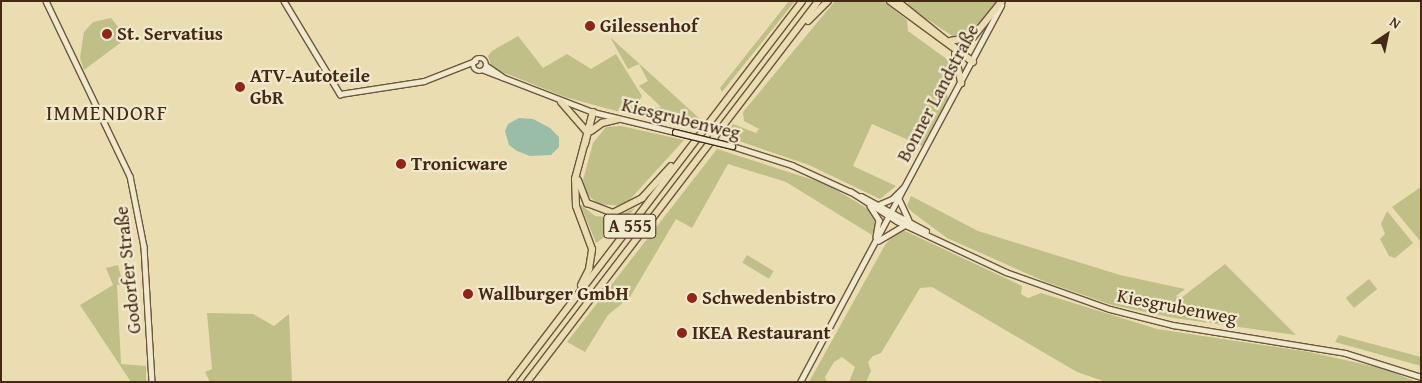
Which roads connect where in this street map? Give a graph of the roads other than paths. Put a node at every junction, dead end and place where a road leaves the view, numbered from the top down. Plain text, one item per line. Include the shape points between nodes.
1 (46, 1) edge
2 (284, 1) edge
3 (802, 1) edge
4 (818, 1) edge
5 (828, 1) edge
6 (890, 1) edge
7 (897, 1) edge
8 (1003, 1) edge
9 (949, 41) junction
10 (783, 47) junction
11 (951, 50) junction
12 (474, 61) junction
13 (973, 62) junction
14 (461, 65) junction
15 (473, 68) junction
16 (485, 68) junction
17 (961, 83) junction
18 (561, 102) junction
19 (593, 112) junction
20 (619, 119) junction
21 (588, 131) junction
22 (688, 150) junction
23 (578, 167) junction
24 (906, 185) junction
25 (850, 191) junction
26 (899, 199) junction
27 (868, 203) junction
28 (880, 204) junction
29 (893, 211) junction
30 (890, 217) junction
31 (909, 220) junction
32 (905, 225) junction
33 (936, 238) junction
34 (875, 243) junction
35 (572, 302) junction
36 (1421, 377) edge
37 (152, 382) edge
38 (511, 382) edge
39 (528, 382) edge
40 (800, 382) edge

1 - 37 main road, Godorfer Straße via 56,29 124,157 144,247
2 - 14 main road via 338,92 424,81
3 - 22 highway, A 555
4 - 10 highway, A 555
5 - 10 highway
6 - 11 highway
7 - 9 highway
8 - 9 highway via 973,37
8 - 13 main road, Bonner Landstraße
9 - 13 highway
10 - 39 highway, A 555
11 - 13 highway
11 - 17 highway via 960,66
12 - 14 main road
12 - 15 main road
12 - 16 main road via 482,59
13 - 17 main road, Bonner Landstraße
14 - 15 main road
15 - 16 main road
16 - 18 main road, Kiesgrubenweg
17 - 24 main road, Bonner Landstraße
18 - 19 main road, Kiesgrubenweg
18 - 21 highway
19 - 20 main road, Kiesgrubenweg
19 - 21 highway
20 - 21 highway
20 - 25 main road, Kiesgrubenweg, bridge via 732,146 792,165
21 - 23 highway
22 - 23 highway via 642,198 613,213 596,209 583,198
22 - 35 highway, A 555
23 - 35 highway via 574,192 592,254 590,269
24 - 26 main road, Bonner Landstraße
24 - 28 main road via 892,199
25 - 27 main road, Kiesgrubenweg
25 - 28 main road, Kiesgrubenweg
26 - 29 main road, Bonner Landstraße
26 - 31 main road
27 - 30 main road, Kiesgrubenweg
27 - 34 main road via 879,220
28 - 29 main road, Kiesgrubenweg
29 - 30 main road, Bonner Landstraße
29 - 31 main road, Kiesgrubenweg
30 - 32 main road, Kiesgrubenweg
30 - 34 main road, Bonner Landstraße
31 - 33 main road, Kiesgrubenweg
32 - 33 main road, Kiesgrubenweg
32 - 34 main road
33 - 36 main road, Kiesgrubenweg via 1037,285 1110,310 1173,325 1346,353
34 - 40 main road, Bonner Landstraße
35 - 38 highway, A 555

